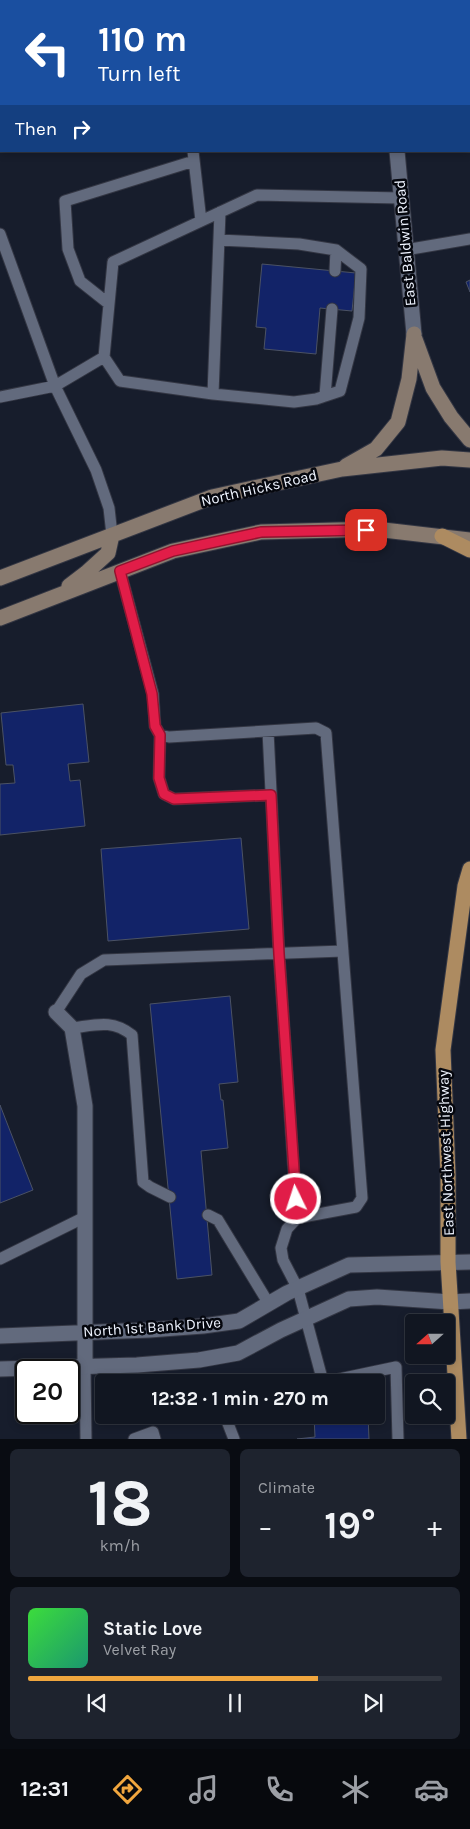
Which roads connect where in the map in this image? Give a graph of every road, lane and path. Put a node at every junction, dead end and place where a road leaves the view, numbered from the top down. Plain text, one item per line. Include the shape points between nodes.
1 (397, 152) edge
2 (193, 156) edge
3 (400, 198) junction
4 (220, 212) junction
5 (201, 221) junction
6 (0, 234) edge
7 (470, 239) edge
8 (219, 240) junction
9 (336, 250) junction
10 (405, 250) junction
11 (334, 271) dead end
12 (109, 304) junction
13 (332, 309) dead end
14 (414, 334) junction
15 (104, 357) junction
16 (54, 386) junction
17 (213, 394) junction
18 (325, 396) junction
19 (0, 397) edge
20 (470, 440) edge
21 (470, 460) edge
22 (342, 469) junction
23 (112, 535) junction
24 (442, 536) junction
25 (470, 540) edge
26 (470, 550) edge
27 (120, 571) junction
28 (0, 578) edge
29 (49, 599) junction
30 (0, 618) edge
31 (268, 731) junction
32 (160, 735) junction
33 (271, 795) junction
34 (470, 869) edge
35 (343, 951) junction
36 (279, 954) junction
37 (56, 1012) joint
38 (72, 1028) junction
39 (170, 1197) dead end
40 (208, 1215) dead end
41 (85, 1217) junction
42 (297, 1218) junction
43 (0, 1259) edge
44 (448, 1262) junction
45 (470, 1262) edge
46 (298, 1289) junction
47 (470, 1301) edge
48 (450, 1302) junction
49 (269, 1304) junction
50 (307, 1318) junction
51 (86, 1332) junction
52 (0, 1336) edge
53 (85, 1367) junction
54 (0, 1369) edge
55 (322, 1374) edge
56 (362, 1374) edge
57 (228, 1424) edge
58 (86, 1439) edge
59 (134, 1439) edge
60 (155, 1439) edge
61 (234, 1439) edge
62 (398, 1439) edge
63 (459, 1439) edge

1 - 3 street, East Baldwin Road
2 - 5 lane
2 - 12 lane via 65,201 68,250 80,281
3 - 4 lane via 257,195
3 - 10 street, East Baldwin Road
4 - 5 lane
4 - 8 lane
5 - 12 lane via 113,262
6 - 16 lane
7 - 10 lane
8 - 9 lane via 299,244
8 - 17 lane
9 - 11 lane
9 - 18 lane via 360,269 359,318 340,391
10 - 14 street, East Baldwin Road
12 - 15 lane
13 - 18 lane
14 - 20 main road via 433,388 450,417
14 - 22 main road via 409,379 398,422 376,449
15 - 16 lane
15 - 17 lane via 120,381
16 - 19 lane
16 - 23 lane via 96,470 109,508
17 - 18 lane via 294,402
21 - 22 main road, North Hicks Road via 442,458
22 - 23 main road, North Hicks Road via 212,497
23 - 28 main road, North Hicks Road
23 - 29 main road via 108,553
24 - 25 main road
24 - 26 main road
24 - 27 main road via 375,530 261,532 173,551
27 - 29 main road
27 - 32 lane via 152,694 155,726
29 - 30 main road
31 - 32 lane via 169,738
31 - 33 lane
31 - 35 lane via 316,728 326,733
32 - 33 lane via 159,778 164,794 174,799
33 - 36 lane
34 - 44 main road, East Northwest Highway via 464,886 443,1050
35 - 36 lane
35 - 42 lane via 362,1198 356,1207
36 - 37 lane via 104,960 81,974
36 - 42 lane
37 - 38 street
38 - 39 lane via 114,1024 132,1035 143,1182
38 - 41 street via 85,1106
40 - 49 lane via 218,1220
41 - 43 lane
41 - 51 street
42 - 46 lane via 287,1229 281,1248 283,1260
44 - 45 street, North 1st Bank Drive
44 - 46 street, North 1st Bank Drive via 349,1265
44 - 48 main road, East Northwest Highway
46 - 49 street, North 1st Bank Drive
46 - 50 lane
47 - 48 street
48 - 50 street via 377,1297 349,1299
48 - 63 main road, East Northwest Highway
49 - 51 street, North 1st Bank Drive via 239,1321
50 - 53 street via 238,1353 199,1360
50 - 55 lane
51 - 52 street, North 1st Bank Drive
51 - 53 street
53 - 54 street
53 - 58 lane
56 - 62 lane via 396,1367
57 - 61 lane
59 - 60 lane via 153,1432

